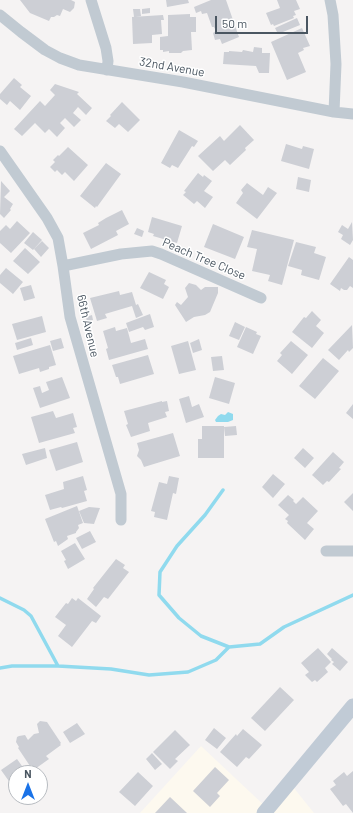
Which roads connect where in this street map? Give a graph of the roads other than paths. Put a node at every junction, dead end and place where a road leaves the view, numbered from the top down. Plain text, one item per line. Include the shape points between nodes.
1 (91, 0) edge
2 (330, 0) edge
3 (0, 15) edge
4 (107, 70) junction
5 (334, 112) junction
6 (353, 114) edge
7 (0, 151) edge
8 (64, 266) junction
9 (261, 298) dead end
10 (121, 520) dead end
11 (326, 551) dead end
12 (353, 551) edge
13 (353, 706) edge
14 (264, 813) edge

1 - 4 street via 106,48
2 - 5 street via 336,64
3 - 4 street, 32nd Avenue via 60,58 79,65
4 - 5 street, 32nd Avenue via 183,82
5 - 6 street, 32nd Avenue
7 - 8 street, 66th Avenue via 54,228
8 - 9 street, Peach Tree Close via 121,254 152,251
8 - 10 street, 66th Avenue via 70,317 121,494
11 - 12 street
13 - 14 street

